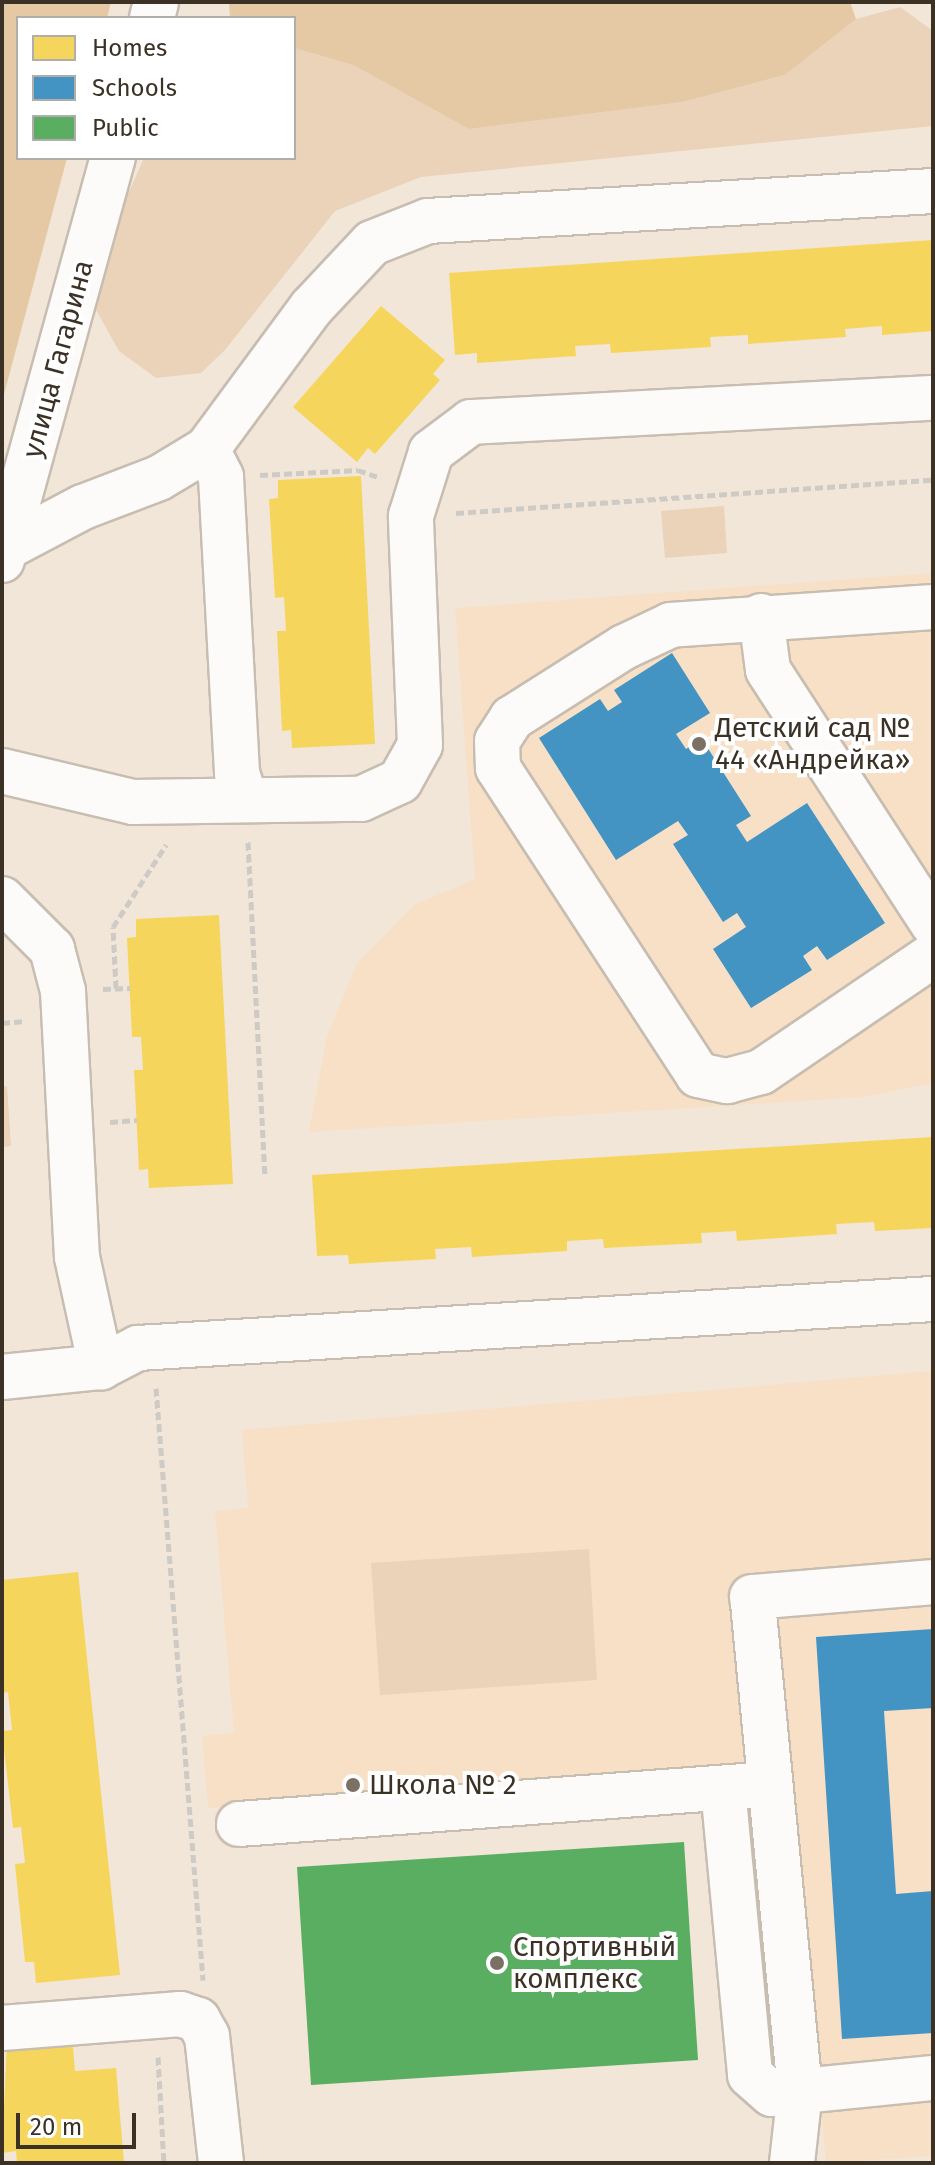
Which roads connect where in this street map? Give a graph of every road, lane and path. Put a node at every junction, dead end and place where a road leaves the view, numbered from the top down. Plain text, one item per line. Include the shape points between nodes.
1 (112, 160) edge
2 (933, 191) edge
3 (933, 398) edge
4 (214, 463) junction
5 (932, 480) edge
6 (414, 503) junction
7 (6, 553) edge
8 (933, 607) edge
9 (761, 616) junction
10 (2, 771) edge
11 (245, 798) junction
12 (195, 800) junction
13 (2, 899) edge
14 (933, 924) edge
15 (933, 955) edge
16 (116, 988) dead end
17 (265, 1177) dead end
18 (933, 1299) edge
19 (153, 1348) junction
20 (101, 1367) junction
21 (2, 1377) edge
22 (933, 1582) edge
23 (770, 1784) junction
24 (723, 1788) junction
25 (239, 1824) dead end
26 (155, 2016) junction
27 (198, 2020) junction
28 (2, 2028) edge
29 (933, 2078) edge
30 (800, 2091) junction
31 (164, 2163) edge
32 (221, 2163) edge
33 (792, 2163) edge

1 - 7 street, улица Гагарина
2 - 4 street via 428,221 372,243 311,308
3 - 6 street via 471,422 431,452
4 - 6 path via 358,470
4 - 7 street via 83,507
4 - 11 street via 237,773
5 - 6 path
6 - 11 street via 420,745 400,781 361,799
8 - 9 street
9 - 14 street via 768,670
9 - 15 street via 671,625 624,647 512,718 497,741 498,768 698,1075 727,1081 761,1072
10 - 12 street via 95,797
11 - 12 street
11 - 17 path
12 - 16 path via 113,927
13 - 20 street via 52,949 63,991 77,1257
18 - 19 street
19 - 20 street via 138,1348
19 - 27 path via 204,1990
20 - 21 street
22 - 23 street via 752,1597
23 - 24 street
23 - 30 street
24 - 25 street
24 - 30 street via 750,2075 772,2094
26 - 27 street via 180,2014
26 - 28 street
26 - 31 path
27 - 32 street via 207,2036
29 - 30 street
30 - 33 street

